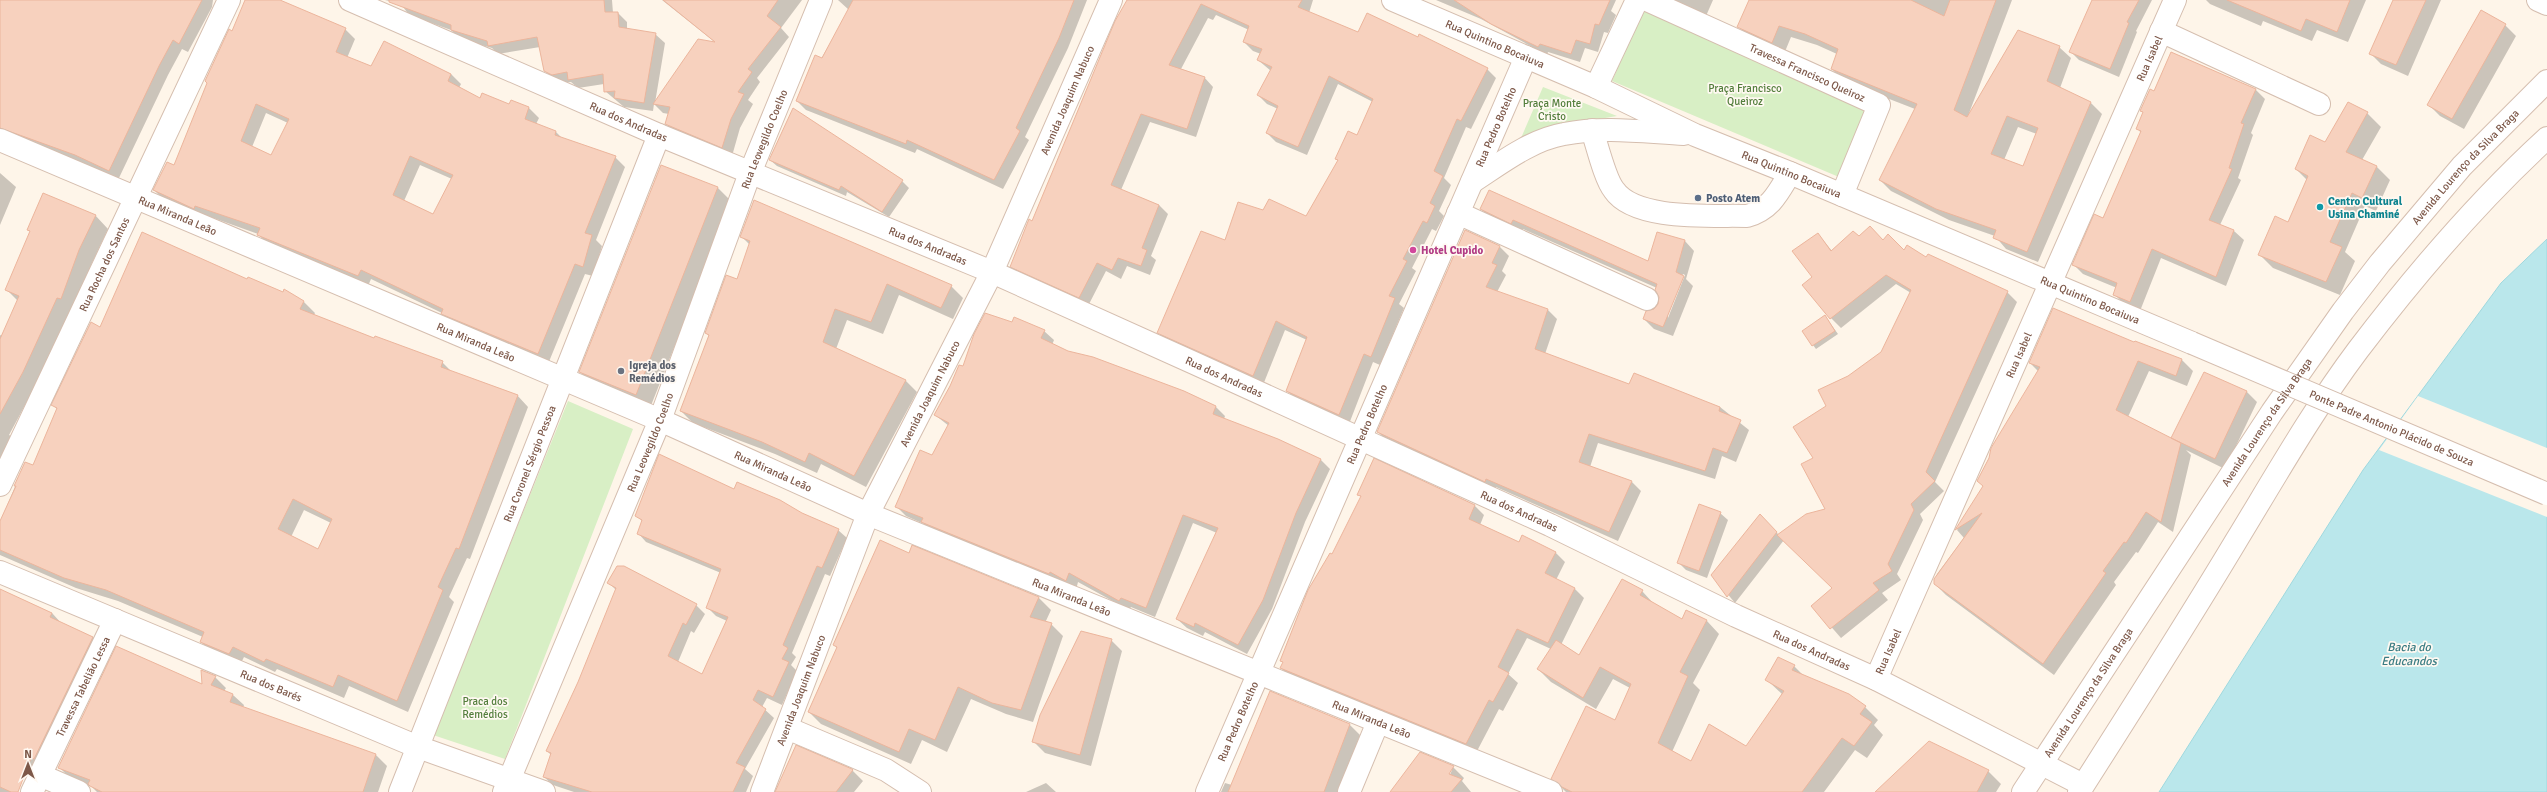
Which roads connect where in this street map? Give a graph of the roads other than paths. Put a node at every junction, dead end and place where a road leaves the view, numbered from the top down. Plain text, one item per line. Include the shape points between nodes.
1 (229, 0) edge
2 (350, 0) edge
3 (821, 0) edge
4 (1111, 0) edge
5 (1393, 0) edge
6 (1637, 0) edge
7 (1647, 0) edge
8 (2175, 0) edge
9 (2538, 0) edge
10 (2547, 4) edge
11 (2161, 31) junction
12 (1526, 57) junction
13 (2547, 81) edge
14 (1596, 87) junction
15 (2319, 104) dead end
16 (1592, 130) junction
17 (659, 135) junction
18 (1695, 135) junction
19 (2547, 138) edge
20 (0, 140) edge
21 (750, 173) junction
22 (1790, 173) junction
23 (1472, 182) junction
24 (1842, 195) junction
25 (136, 198) junction
26 (1458, 213) junction
27 (992, 272) junction
28 (2050, 284) junction
29 (1647, 299) dead end
30 (2192, 343) joint
31 (562, 380) junction
32 (660, 420) junction
33 (1361, 440) junction
34 (0, 485) edge
35 (2547, 494) edge
36 (868, 514) junction
37 (0, 572) edge
38 (115, 620) junction
39 (1258, 674) junction
40 (1876, 679) junction
41 (1378, 722) junction
42 (787, 728) junction
43 (418, 747) junction
44 (2040, 764) junction
45 (36, 784) edge
46 (507, 786) edge
47 (2081, 789) edge
48 (79, 792) edge
49 (400, 792) edge
50 (544, 792) edge
51 (762, 792) edge
52 (920, 792) edge
53 (1207, 792) edge
54 (1349, 792) edge
55 (1551, 792) edge
56 (2023, 792) edge

1 - 25 street, Rua Rocha dos Santos
2 - 17 street, Rua dos Andradas
3 - 21 street, Rua Leovegildo Coelho
4 - 27 street, Avenida Joaquim Nabuco
5 - 12 street, Rua Quintino Bocaiuva
6 - 14 street
7 - 24 street, Travessa Francisco Queiroz via 1878,104
8 - 11 street, Rua Isabel
9 - 10 street
11 - 15 street, Rua Isabel
11 - 28 street, Rua Isabel
12 - 14 street, Rua Quintino Bocaiuva
12 - 23 street, Rua Pedro Botelho
13 - 44 street, Avenida Lourenço da Silva Braga via 2462,166 2388,252 2343,311 2272,412
14 - 18 street, Rua Quintino Bocaiuva
16 - 18 street
16 - 22 street via 1613,190 1624,200 1649,212 1747,216 1761,212 1772,203
16 - 23 street via 1563,134 1535,144
17 - 21 street, Rua dos Andradas
17 - 31 street, Rua Coronel Sérgio Pessoa
18 - 22 street, Rua Quintino Bocaiuva
19 - 47 street via 2468,217 2357,352 2289,454
20 - 25 street, Rua Miranda Leão
21 - 27 street, Rua dos Andradas
21 - 32 street, Rua Leovegildo Coelho
22 - 24 street, Rua Quintino Bocaiuva
23 - 26 street, Rua Pedro Botelho
24 - 28 street, Rua Quintino Bocaiuva
25 - 31 street, Rua Miranda Leão
25 - 34 street, Rua Rocha dos Santos
26 - 29 street
26 - 33 street, Rua Pedro Botelho
27 - 33 street, Rua dos Andradas
27 - 36 street, Avenida Joaquim Nabuco
28 - 30 street, Rua Quintino Bocaiuva
28 - 40 street, Rua Isabel
30 - 35 street, Ponte Padre Antonio Plácido de Souza, bridge
31 - 32 street, Rua Miranda Leão
31 - 43 street, Rua Coronel Sérgio Pessoa
32 - 36 street, Rua Miranda Leão
32 - 46 street, Rua Leovegildo Coelho
33 - 39 street, Rua Pedro Botelho
33 - 40 street, Rua dos Andradas via 1550,525 1736,616
36 - 39 street, Rua Miranda Leão
36 - 42 street, Avenida Joaquim Nabuco
37 - 38 street, Rua dos Barés
38 - 43 street, Rua dos Barés
38 - 45 street, Travessa Tabelião Lessa
39 - 41 street, Rua Miranda Leão
39 - 53 street, Rua Pedro Botelho
40 - 44 street, Rua dos Andradas
41 - 54 street
41 - 55 street, Rua Miranda Leão
42 - 51 street, Avenida Joaquim Nabuco
42 - 52 street via 886,770
43 - 46 street, Rua dos Barés
43 - 49 street, Rua Coronel Sérgio Pessoa
44 - 47 street, Rua dos Andradas
44 - 56 street, Avenida Lourenço da Silva Braga
45 - 48 street
46 - 50 street, Rua dos Barés

